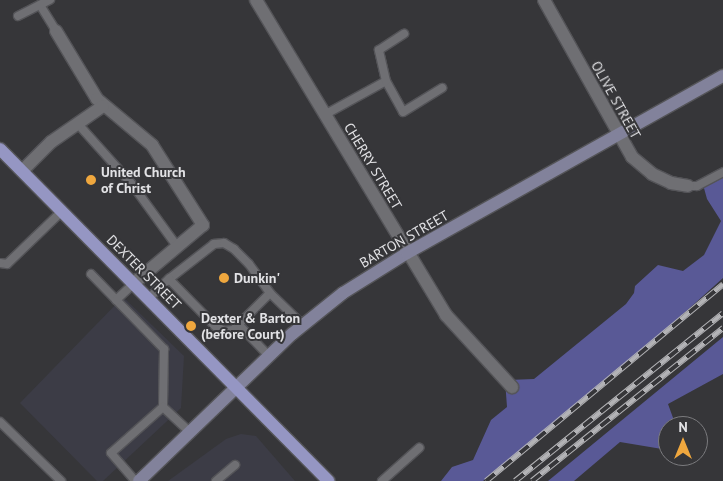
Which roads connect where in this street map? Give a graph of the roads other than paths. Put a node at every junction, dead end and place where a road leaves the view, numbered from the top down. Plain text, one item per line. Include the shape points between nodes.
1 (50, 0) edge
2 (256, 0) edge
3 (544, 0) edge
4 (40, 5) junction
5 (18, 16) dead end
6 (56, 31) joint
7 (404, 34) dead end
8 (723, 76) edge
9 (386, 80) junction
10 (442, 88) dead end
11 (103, 106) junction
12 (326, 114) junction
13 (78, 124) junction
14 (618, 135) junction
15 (2, 155) edge
16 (22, 171) junction
17 (723, 172) edge
18 (688, 186) joint
19 (62, 211) junction
20 (176, 246) junction
21 (407, 253) junction
22 (0, 263) edge
23 (91, 274) dead end
24 (169, 279) junction
25 (134, 283) junction
26 (270, 293) junction
27 (149, 298) junction
28 (116, 300) junction
29 (238, 324) junction
30 (303, 325) junction
31 (269, 356) junction
32 (236, 387) junction
33 (512, 387) dead end
34 (163, 407) junction
35 (0, 422) edge
36 (190, 432) junction
37 (419, 448) dead end
38 (235, 465) dead end
39 (61, 481) edge
40 (137, 481) edge
41 (216, 481) edge
42 (329, 481) edge
43 (382, 481) edge

1 - 4 lane
2 - 12 street, CHERRY STREET
3 - 14 street, OLIVE STREET
4 - 5 lane
4 - 6 lane
6 - 11 street
7 - 9 lane via 379,50
8 - 14 main road, BARTON STREET
9 - 10 lane via 403,112
9 - 12 lane
11 - 13 street
11 - 20 street via 152,145 203,225
12 - 21 street, CHERRY STREET
13 - 16 street via 51,142
13 - 20 lane via 131,183
14 - 18 street, OLIVE STREET via 632,158 652,174 671,183
14 - 21 main road, BARTON STREET
15 - 16 main road, DEXTER STREET
16 - 19 main road, DEXTER STREET
17 - 18 lane via 706,182
19 - 22 lane via 7,264
19 - 25 main road, DEXTER STREET
20 - 25 street
21 - 30 main road, BARTON STREET via 351,288
21 - 33 street, CHERRY STREET via 446,316
23 - 28 lane
24 - 26 lane via 214,244 224,243 248,264
24 - 27 lane
24 - 29 lane via 215,326 224,331 233,330
25 - 27 main road, DEXTER STREET
25 - 28 lane
26 - 29 lane
26 - 30 lane
27 - 32 main road, DEXTER STREET
28 - 34 lane via 164,349
29 - 31 lane
30 - 31 main road, BARTON STREET
31 - 32 main road, BARTON STREET
32 - 36 main road, BARTON STREET
32 - 42 main road, DEXTER STREET
34 - 36 lane
34 - 40 lane via 111,453
35 - 39 lane
36 - 40 main road, BARTON STREET
37 - 43 lane
38 - 41 lane

